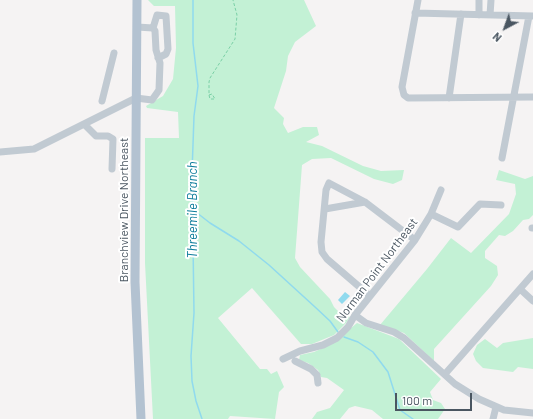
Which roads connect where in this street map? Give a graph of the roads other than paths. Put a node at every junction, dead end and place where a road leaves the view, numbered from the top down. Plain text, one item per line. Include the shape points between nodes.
1 (137, 0) edge
2 (418, 0) edge
3 (479, 0) edge
4 (491, 0) edge
5 (415, 14) junction
6 (461, 14) junction
7 (479, 15) junction
8 (490, 15) junction
9 (531, 16) edge
10 (137, 27) junction
11 (153, 28) junction
12 (114, 53) dead end
13 (158, 58) junction
14 (514, 97) junction
15 (533, 97) edge
16 (136, 98) junction
17 (449, 98) junction
18 (102, 101) dead end
19 (84, 124) junction
20 (0, 152) edge
21 (502, 158) dead end
22 (112, 169) dead end
23 (441, 190) dead end
24 (365, 202) junction
25 (501, 205) dead end
26 (325, 209) junction
27 (431, 214) junction
28 (415, 240) junction
29 (533, 274) edge
30 (520, 289) junction
31 (370, 296) junction
32 (533, 301) edge
33 (355, 315) junction
34 (445, 374) junction
35 (318, 383) dead end
36 (496, 407) junction
37 (533, 413) edge
38 (141, 419) edge
39 (493, 419) edge

1 - 10 main road, Branchview Drive Northeast
2 - 5 street
3 - 7 street
4 - 8 street
5 - 6 street
5 - 17 street via 402,87 404,95 408,98
6 - 7 street
6 - 17 street
7 - 8 street
8 - 9 street
9 - 14 street
10 - 11 street
10 - 16 main road, Branchview Drive Northeast
11 - 13 street
11 - 13 street via 157,15 166,16 168,49 166,54
12 - 18 street
13 - 16 street via 159,90 152,100
14 - 15 street
14 - 17 street
14 - 21 street
16 - 19 street
16 - 38 main road, Branchview Drive Northeast via 135,282
19 - 20 street via 34,149
19 - 22 street via 96,136 108,136 113,139
23 - 27 street
24 - 26 street
24 - 26 street via 329,183
24 - 28 street
25 - 27 street, Norman Point Northeast via 480,204 458,227
26 - 31 street via 322,252 326,259
27 - 28 street, Norman Point Northeast
28 - 31 street, Norman Point Northeast
29 - 30 street
30 - 32 street
30 - 34 street
31 - 33 street, Norman Point Northeast
33 - 34 street via 366,323 404,338
33 - 35 street, Norman Point Northeast via 337,338 284,359 305,364 317,375
34 - 36 street via 464,391
36 - 37 street
36 - 39 street

